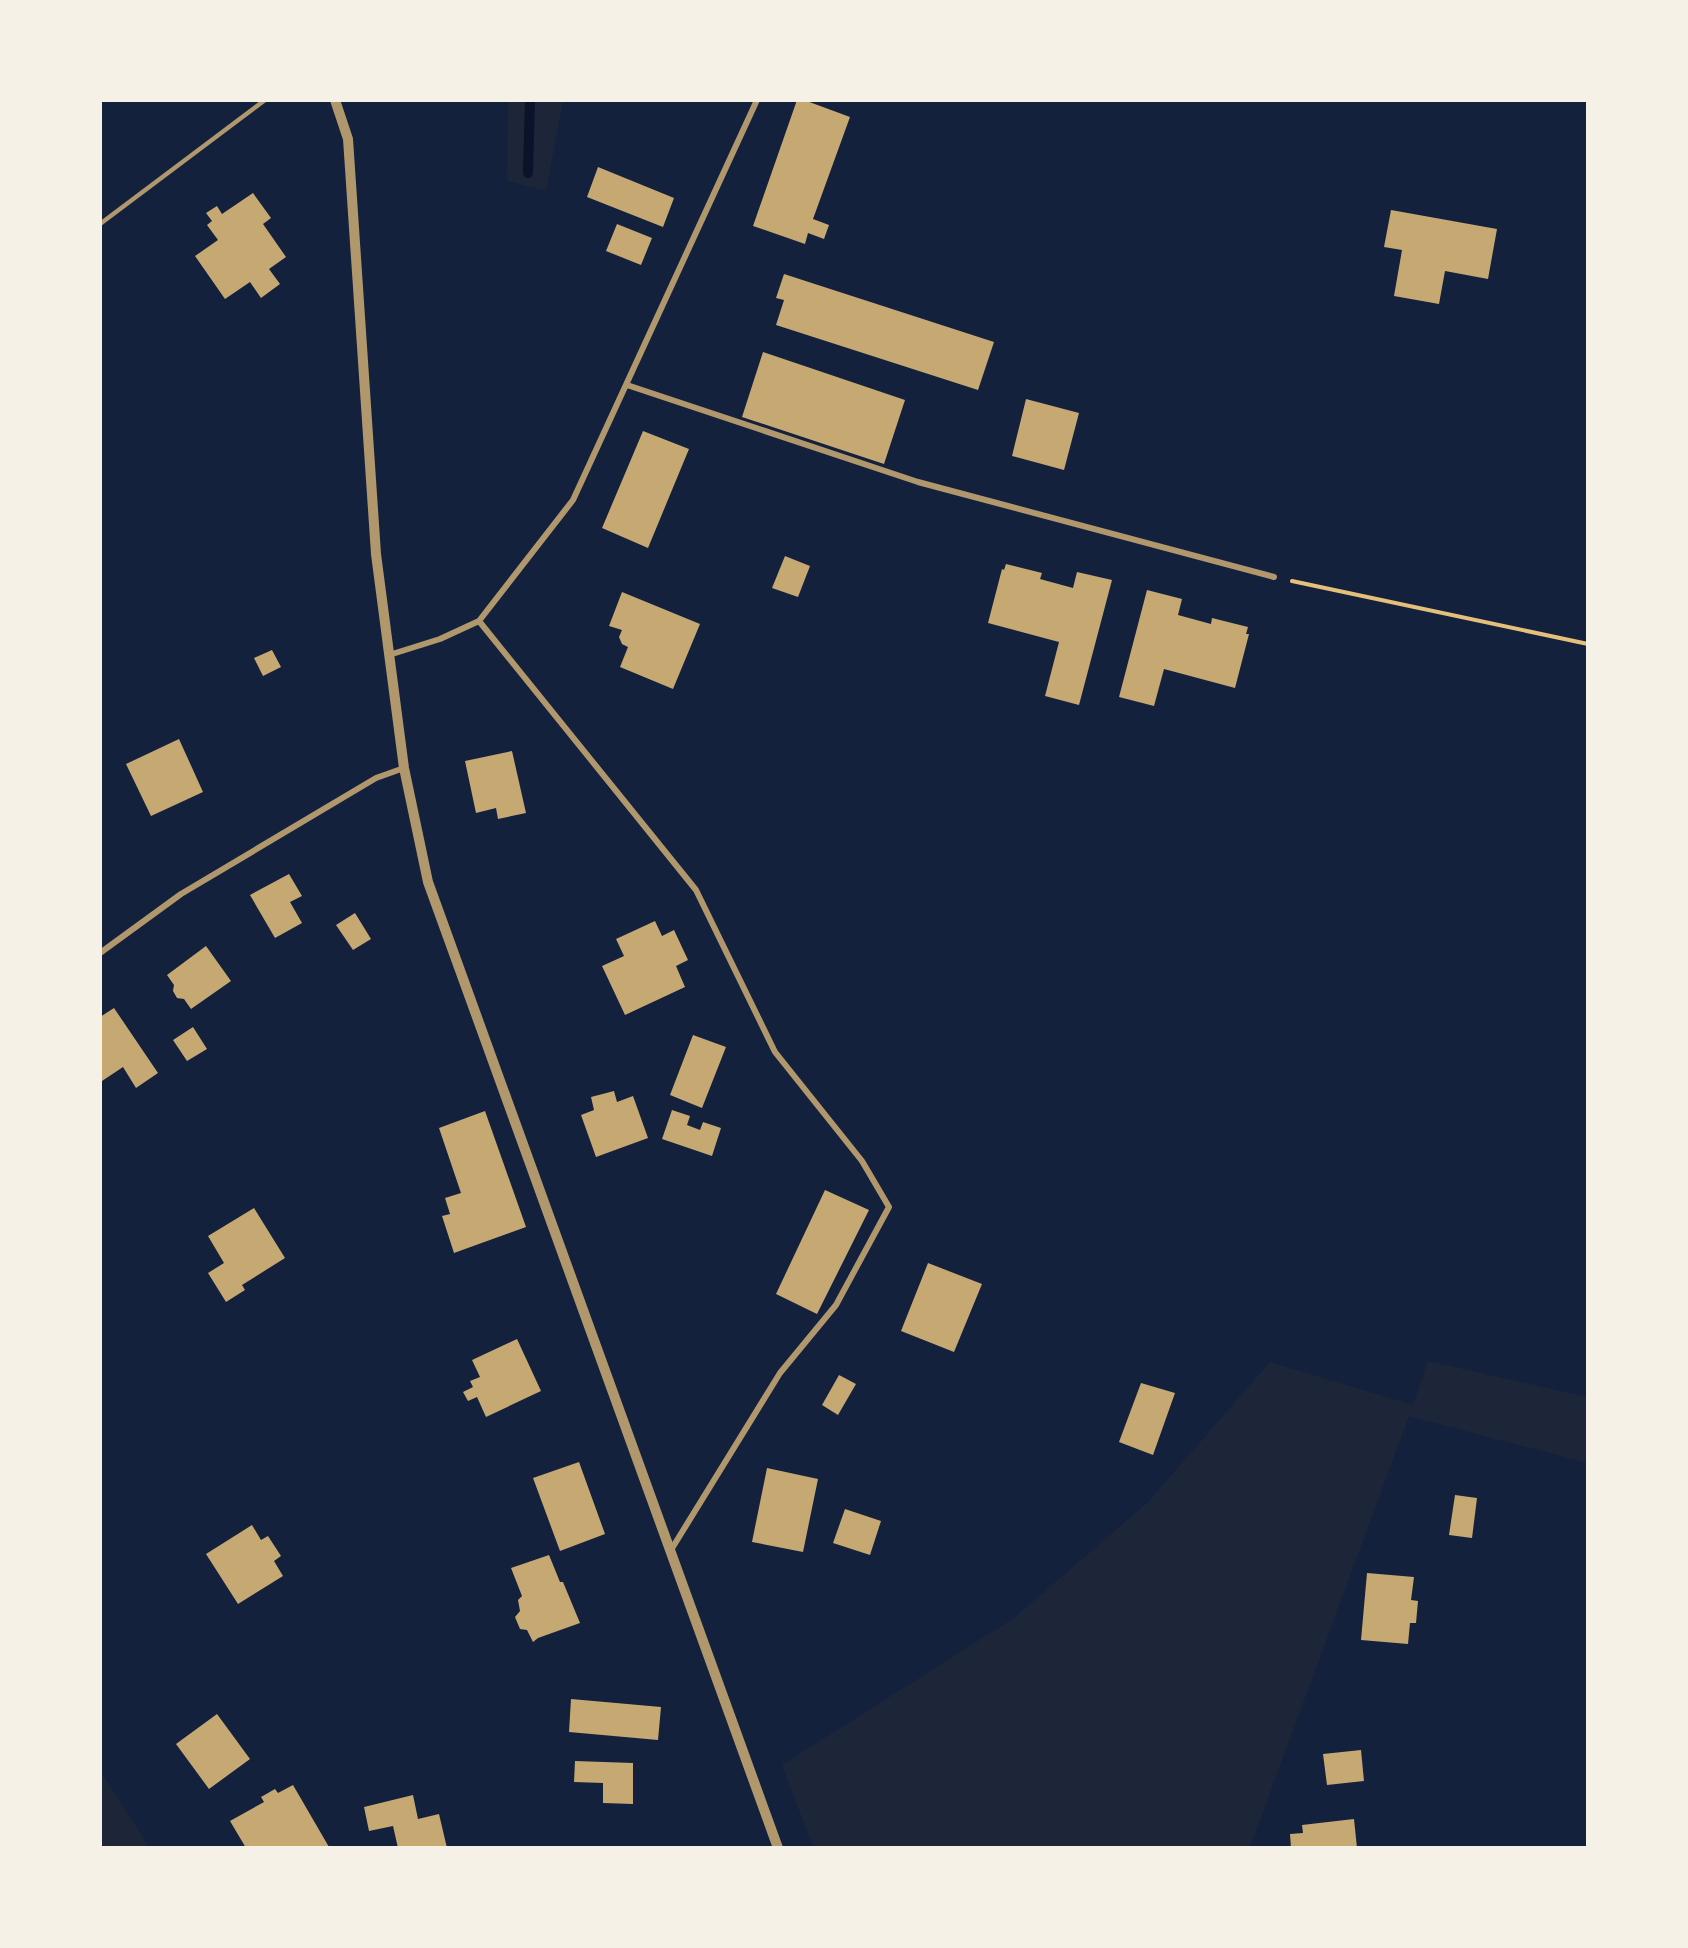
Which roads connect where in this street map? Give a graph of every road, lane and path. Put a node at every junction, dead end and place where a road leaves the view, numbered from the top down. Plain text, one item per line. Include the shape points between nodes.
1 (265, 100) edge
2 (335, 100) edge
3 (757, 100) edge
4 (100, 224) edge
5 (627, 385) junction
6 (1274, 577) joint
7 (479, 621) junction
8 (1587, 644) edge
9 (389, 655) junction
10 (404, 768) junction
11 (100, 953) edge
12 (671, 1550) junction
13 (778, 1848) edge

1 - 4 lane
2 - 9 street via 348,139 376,554
3 - 5 street
5 - 6 street via 918,482
5 - 7 street via 573,500
6 - 8 path
7 - 9 street via 440,639
7 - 12 street via 696,890 775,1052 862,1161 889,1207 836,1305 780,1373
9 - 10 street
10 - 11 street via 376,778 181,894
10 - 12 street via 428,882
12 - 13 street

